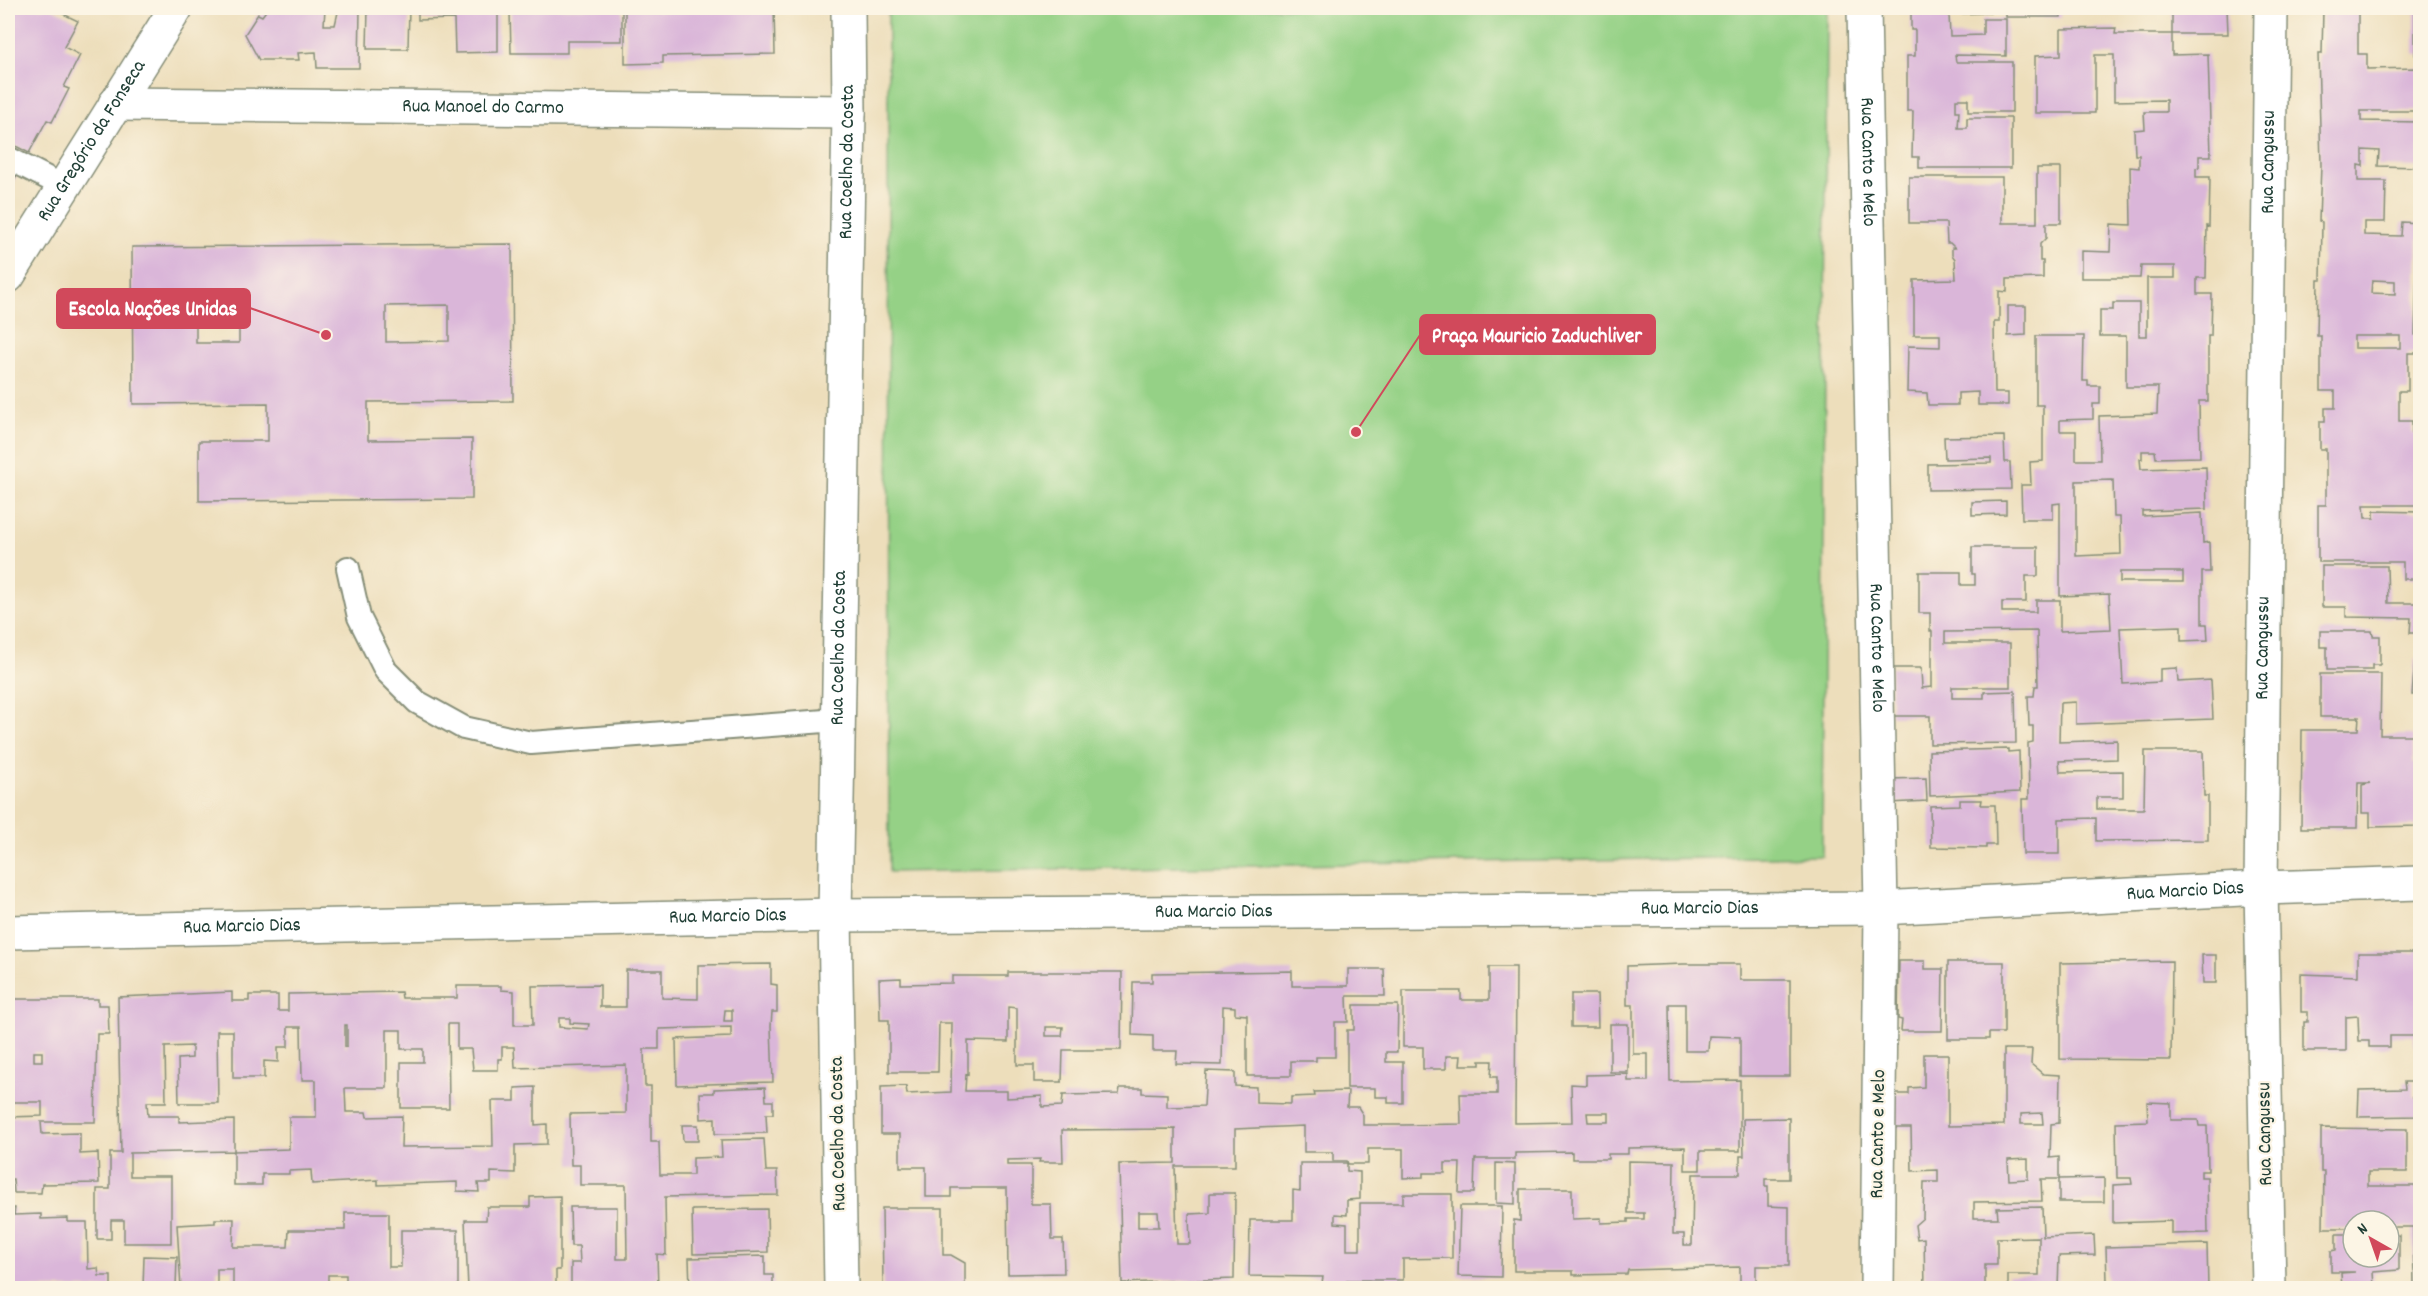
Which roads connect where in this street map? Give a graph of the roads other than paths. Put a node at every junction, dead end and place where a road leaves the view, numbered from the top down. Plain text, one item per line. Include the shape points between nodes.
1 (176, 8) edge
2 (848, 8) edge
3 (1864, 8) edge
4 (2271, 8) edge
5 (115, 104) junction
6 (849, 112) junction
7 (8, 158) edge
8 (63, 186) junction
9 (8, 276) edge
10 (348, 568) dead end
11 (838, 720) junction
12 (2421, 883) edge
13 (2261, 888) junction
14 (1881, 908) junction
15 (835, 915) junction
16 (8, 932) edge
17 (841, 1288) edge
18 (1877, 1288) edge
19 (2269, 1288) edge

1 - 5 street, Rua Gregório da Fonseca
2 - 6 street, Rua Coelho da Costa
3 - 14 street, Rua Canto e Melo
4 - 13 street, Rua Cangussu
5 - 6 street, Rua Manoel do Carmo
5 - 8 street, Rua Gregório da Fonseca
6 - 11 street, Rua Coelho da Costa
7 - 8 lane
8 - 9 street, Rua Gregório da Fonseca
10 - 11 lane via 359,616 387,670 417,702 464,728 531,743
11 - 15 street, Rua Coelho da Costa
12 - 13 street, Rua Marcio Dias
13 - 14 street, Rua Marcio Dias
13 - 19 street, Rua Cangussu
14 - 15 street, Rua Marcio Dias
14 - 18 street, Rua Canto e Melo
15 - 16 street, Rua Marcio Dias
15 - 17 street, Rua Coelho da Costa

